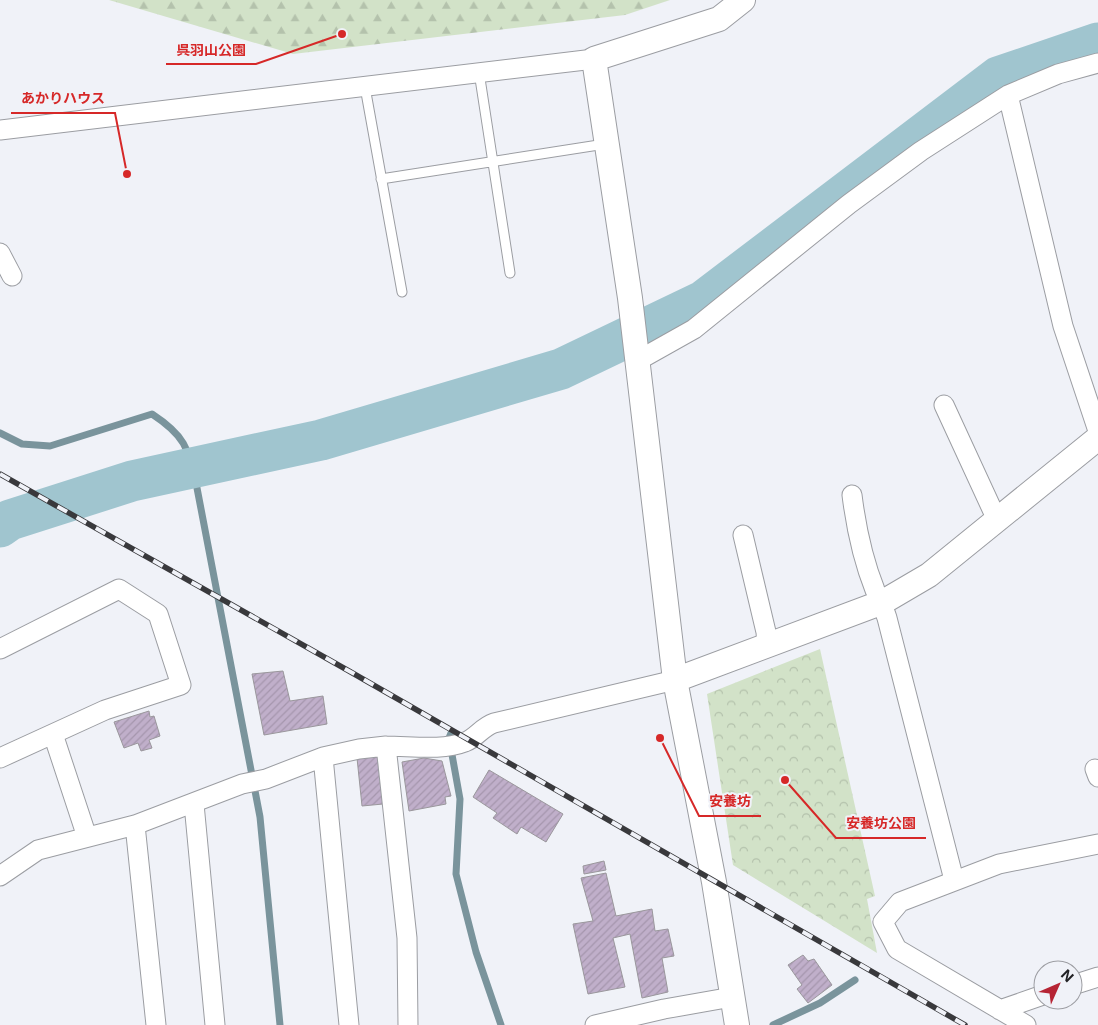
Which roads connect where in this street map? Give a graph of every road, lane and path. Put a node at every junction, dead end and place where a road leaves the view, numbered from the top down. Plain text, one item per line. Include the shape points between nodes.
1 (743, 0) edge
2 (594, 59) junction
3 (1098, 63) edge
4 (480, 72) junction
5 (365, 87) junction
6 (1008, 95) junction
7 (0, 130) edge
8 (607, 144) junction
9 (493, 162) junction
10 (381, 179) junction
11 (0, 253) edge
12 (510, 272) dead end
13 (12, 276) dead end
14 (402, 292) dead end
15 (637, 361) junction
16 (944, 405) dead end
17 (1098, 431) edge
18 (1098, 438) edge
19 (852, 496) dead end
20 (996, 520) junction
21 (743, 535) dead end
22 (883, 602) junction
23 (767, 646) junction
24 (0, 649) edge
25 (675, 680) junction
26 (53, 734) junction
27 (386, 746) junction
28 (323, 757) junction
29 (0, 758) edge
30 (194, 804) junction
31 (135, 825) junction
32 (87, 837) junction
33 (1098, 844) edge
34 (0, 876) edge
35 (954, 880) junction
36 (1098, 977) edge
37 (1083, 982) edge
38 (732, 997) junction
39 (1033, 999) edge
40 (1000, 1010) junction
41 (156, 1025) edge
42 (215, 1025) edge
43 (348, 1025) edge
44 (408, 1025) edge
45 (595, 1025) edge
46 (738, 1025) edge
47 (1026, 1025) edge

1 - 2 street via 719,19
2 - 4 street
2 - 8 street
3 - 6 street via 1058,74
4 - 5 street
4 - 9 lane
5 - 7 street
5 - 10 lane
6 - 15 street via 921,151 694,329
6 - 17 street via 1063,326
8 - 9 lane
8 - 15 street
9 - 10 lane
9 - 12 lane
10 - 14 lane
11 - 13 street
15 - 25 street
16 - 20 street
18 - 20 street
19 - 22 street via 856,528 876,592
20 - 22 street via 929,575
21 - 23 street
22 - 23 street
22 - 35 street
23 - 25 street
24 - 26 street via 119,589 158,614 181,685 105,710
25 - 27 street via 494,723 453,746
25 - 38 street via 714,882
26 - 29 street
26 - 32 street
27 - 28 street
27 - 44 street via 407,938
28 - 30 street
28 - 43 street
30 - 31 street
30 - 42 street
31 - 32 street
31 - 41 street
32 - 34 street via 38,850
33 - 35 street via 999,864
35 - 40 street via 900,902 883,922 897,950
36 - 37 street
38 - 45 street
38 - 46 street
39 - 40 street
40 - 47 street

